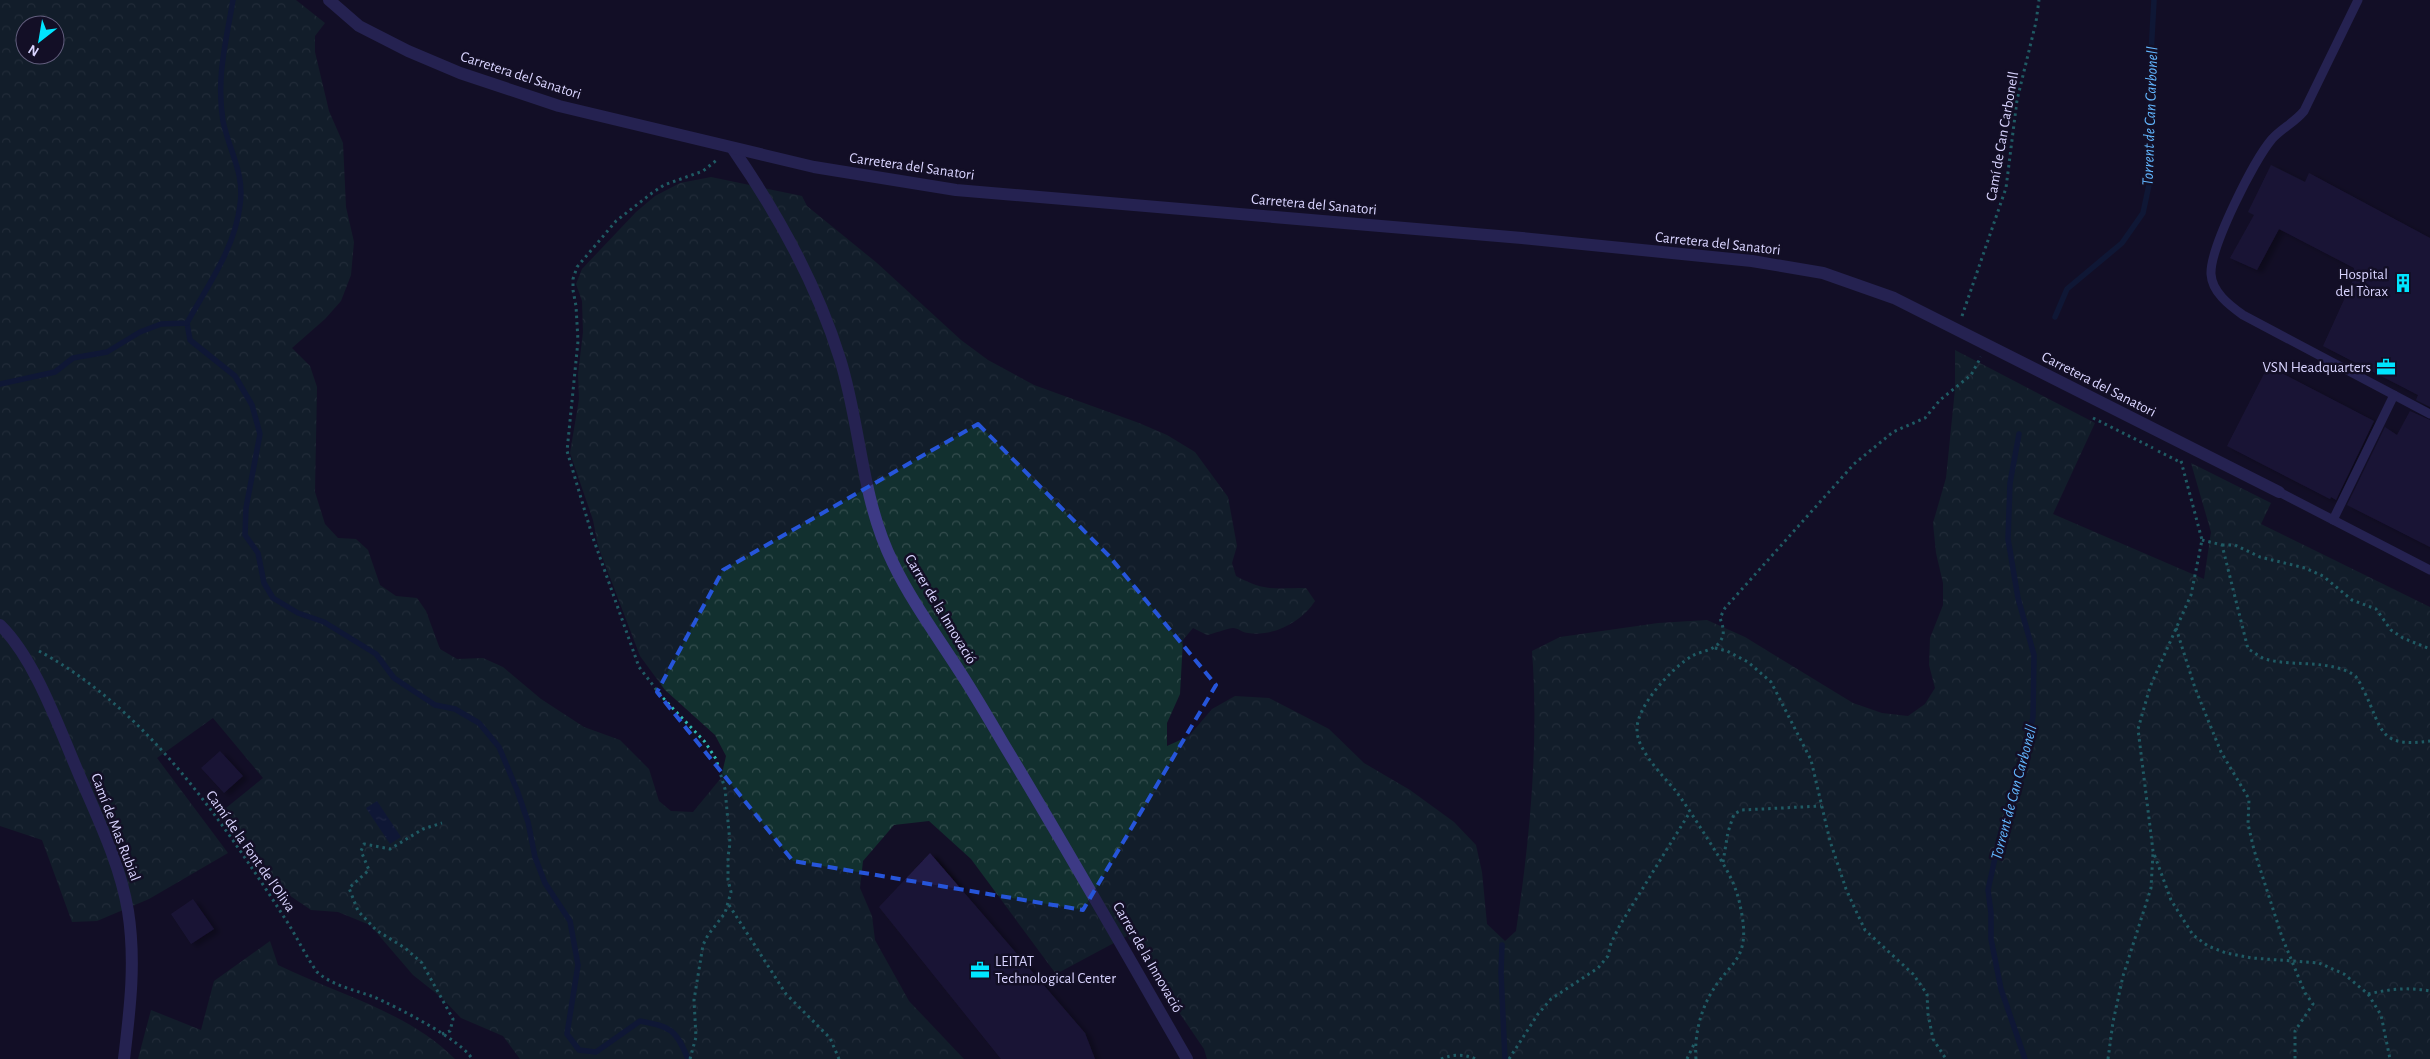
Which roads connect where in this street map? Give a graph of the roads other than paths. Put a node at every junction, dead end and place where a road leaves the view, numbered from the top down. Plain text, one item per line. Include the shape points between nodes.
1 (329, 0) edge
2 (2358, 0) edge
3 (731, 148) junction
4 (2394, 394) junction
5 (2430, 414) edge
6 (2279, 492) joint
7 (2333, 520) junction
8 (2430, 570) edge
9 (0, 625) edge
10 (124, 1059) edge
11 (1187, 1059) edge

1 - 3 street, Carretera del Sanatori via 359,26 460,73 559,106
2 - 4 lane via 2304,111 2293,124 2272,139 2256,164 2225,225 2213,256 2211,275 2221,296 2243,315
3 - 6 street, Carretera del Sanatori via 814,167 956,190 1522,238 1752,261 1823,274 1894,298
3 - 11 street, Carrer de la Innovació via 769,201 818,299 840,359 857,426 875,523 893,563 923,617 1048,816
4 - 5 lane
4 - 7 lane
6 - 7 lane
7 - 8 lane
9 - 10 street, Camí de Mas Rubial via 16,644 52,711 121,880 128,912 133,978

